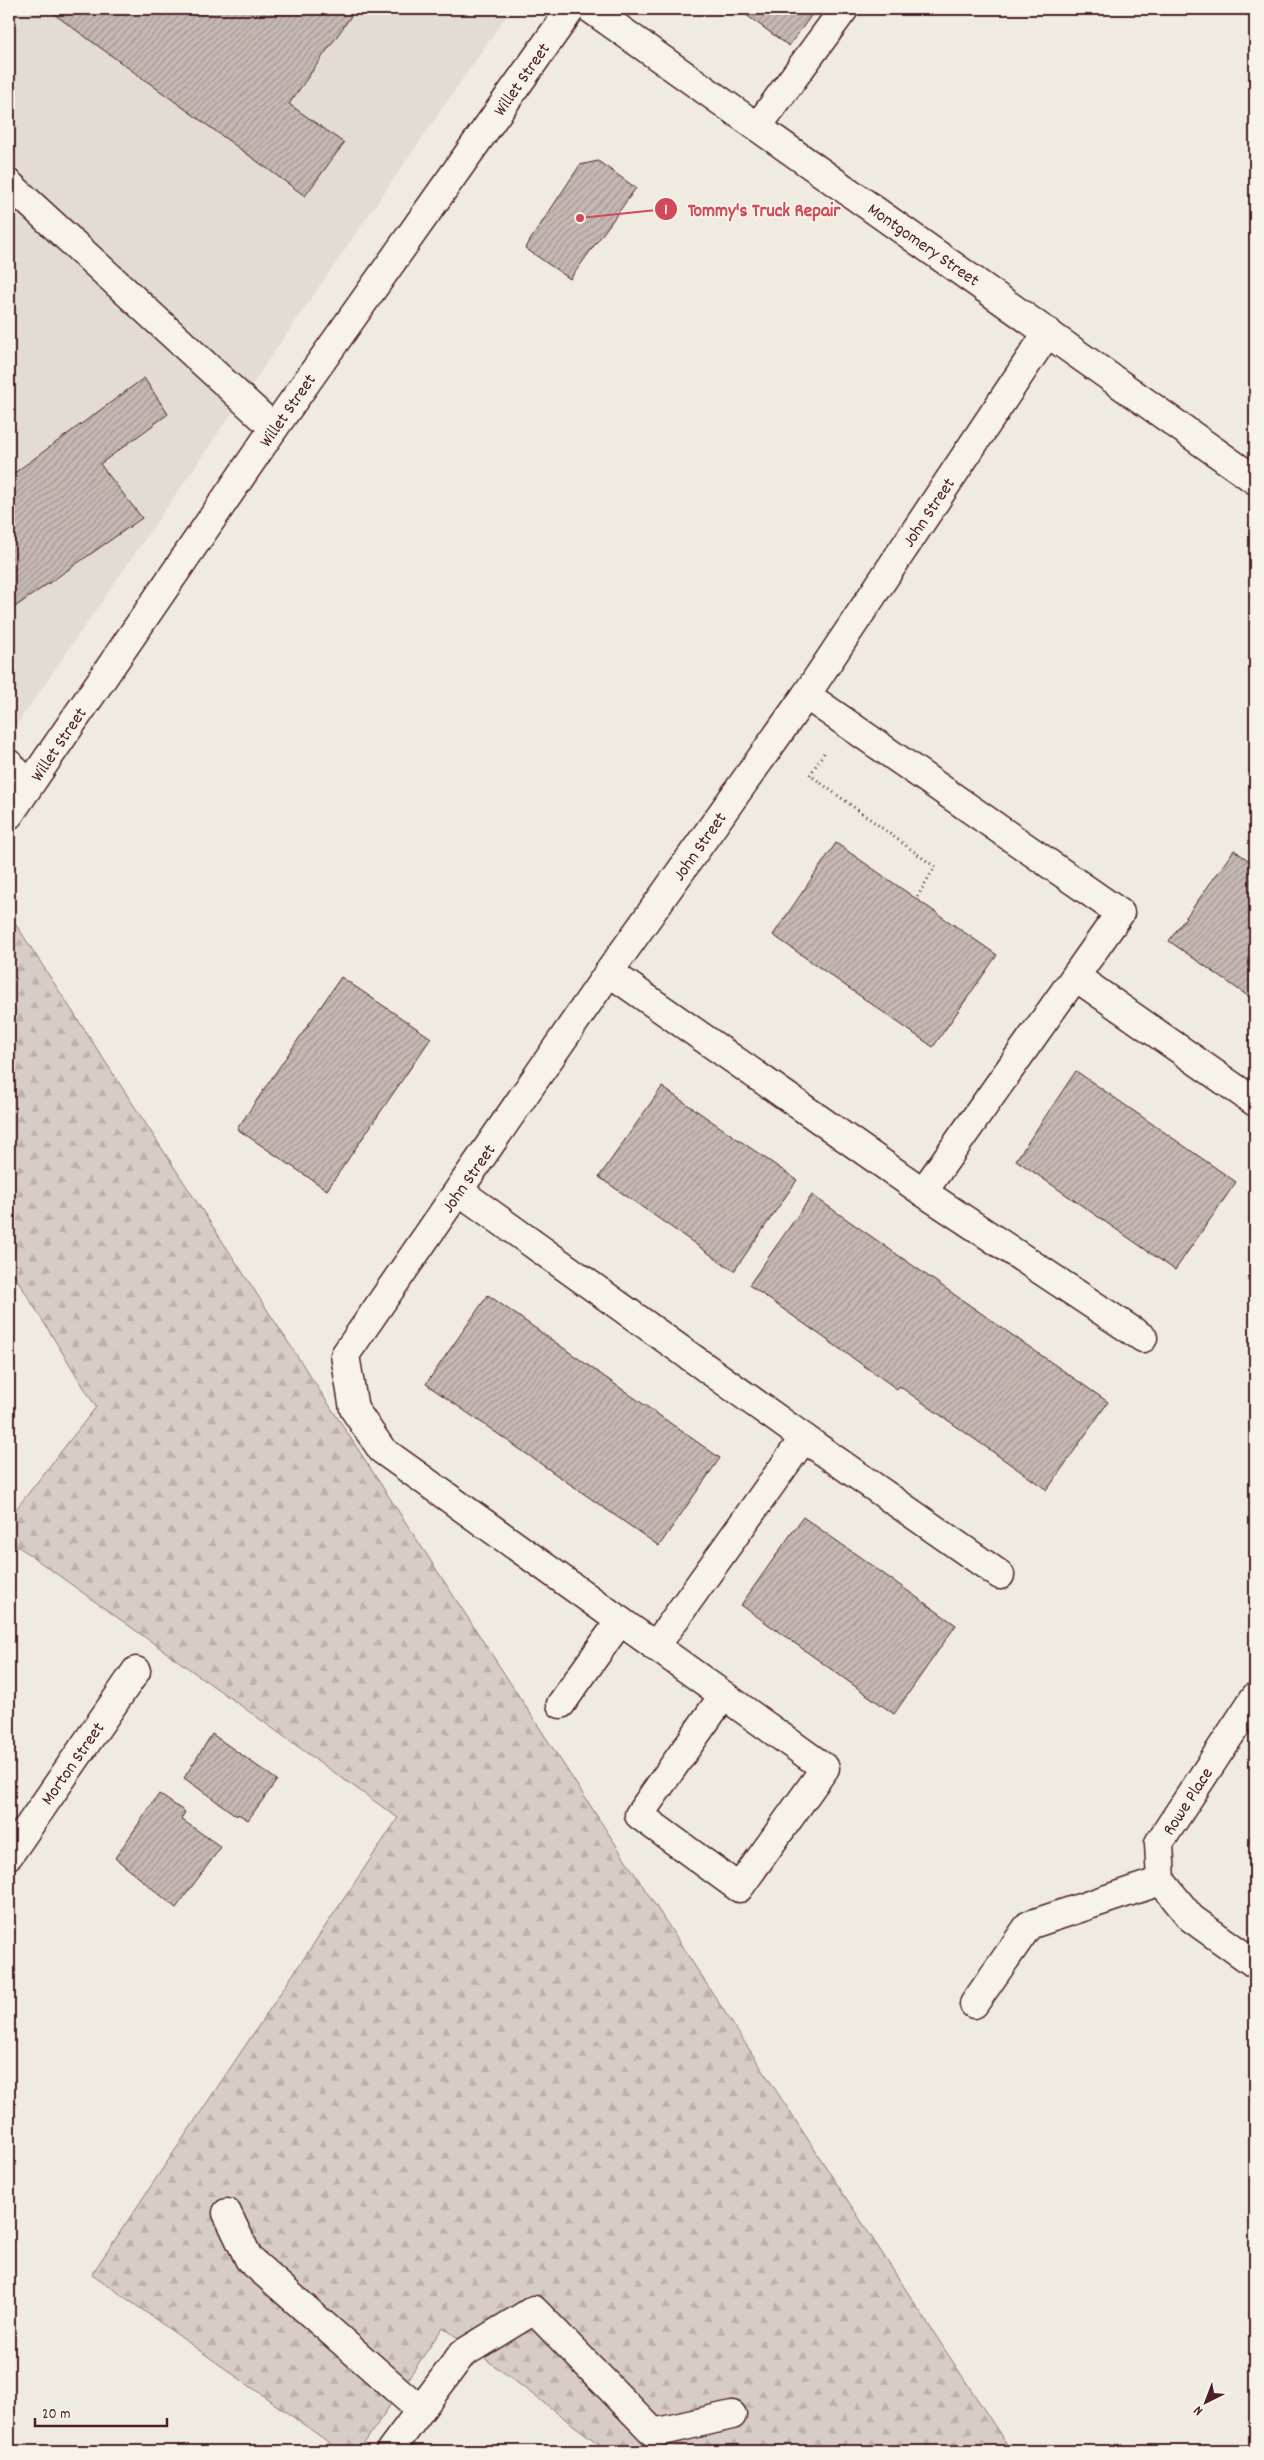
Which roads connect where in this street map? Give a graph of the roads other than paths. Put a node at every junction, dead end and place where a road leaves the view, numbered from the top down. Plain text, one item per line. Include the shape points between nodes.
1 (571, 9) edge
2 (591, 9) edge
3 (844, 9) edge
4 (758, 126) junction
5 (9, 184) edge
6 (1048, 332) junction
7 (274, 428) junction
8 (1255, 480) edge
9 (806, 695) junction
10 (9, 764) edge
11 (29, 785) junction
12 (9, 815) edge
13 (609, 972) junction
14 (1076, 977) junction
15 (1255, 1102) edge
16 (459, 1191) junction
17 (923, 1192) junction
18 (1143, 1338) dead end
19 (804, 1438) junction
20 (1000, 1575) dead end
21 (620, 1621) junction
22 (655, 1647) junction
23 (136, 1671) dead end
24 (723, 1696) junction
25 (1255, 1697) edge
26 (561, 1704) dead end
27 (9, 1855) edge
28 (1161, 1881) junction
29 (1255, 1964) edge
30 (974, 2004) dead end
31 (227, 2213) dead end
32 (419, 2409) junction
33 (732, 2415) dead end
34 (390, 2451) edge

1 - 7 street, Willet Street
2 - 4 street, Montgomery Street
3 - 4 street
4 - 6 street, Montgomery Street
5 - 7 street
6 - 8 street, Montgomery Street
6 - 9 street, John Street
7 - 11 street, Willet Street
9 - 13 street, John Street
9 - 14 street via 1120,913
10 - 11 street
11 - 12 street, Willet Street
13 - 16 street, John Street
13 - 17 street
14 - 15 street
14 - 17 street
16 - 19 street
16 - 21 street, John Street via 345,1355 354,1409 382,1450
17 - 18 street
19 - 20 street
19 - 22 street
21 - 22 street
21 - 26 street
22 - 24 street
23 - 27 street, Morton Street
24 - 24 street via 826,1768 739,1888 639,1815
25 - 28 street, Rowe Place via 1159,1843
28 - 29 street via 1191,1918
28 - 30 street via 1029,1925
31 - 32 street via 249,2259
32 - 33 street via 462,2354 534,2310 654,2434
32 - 34 street

